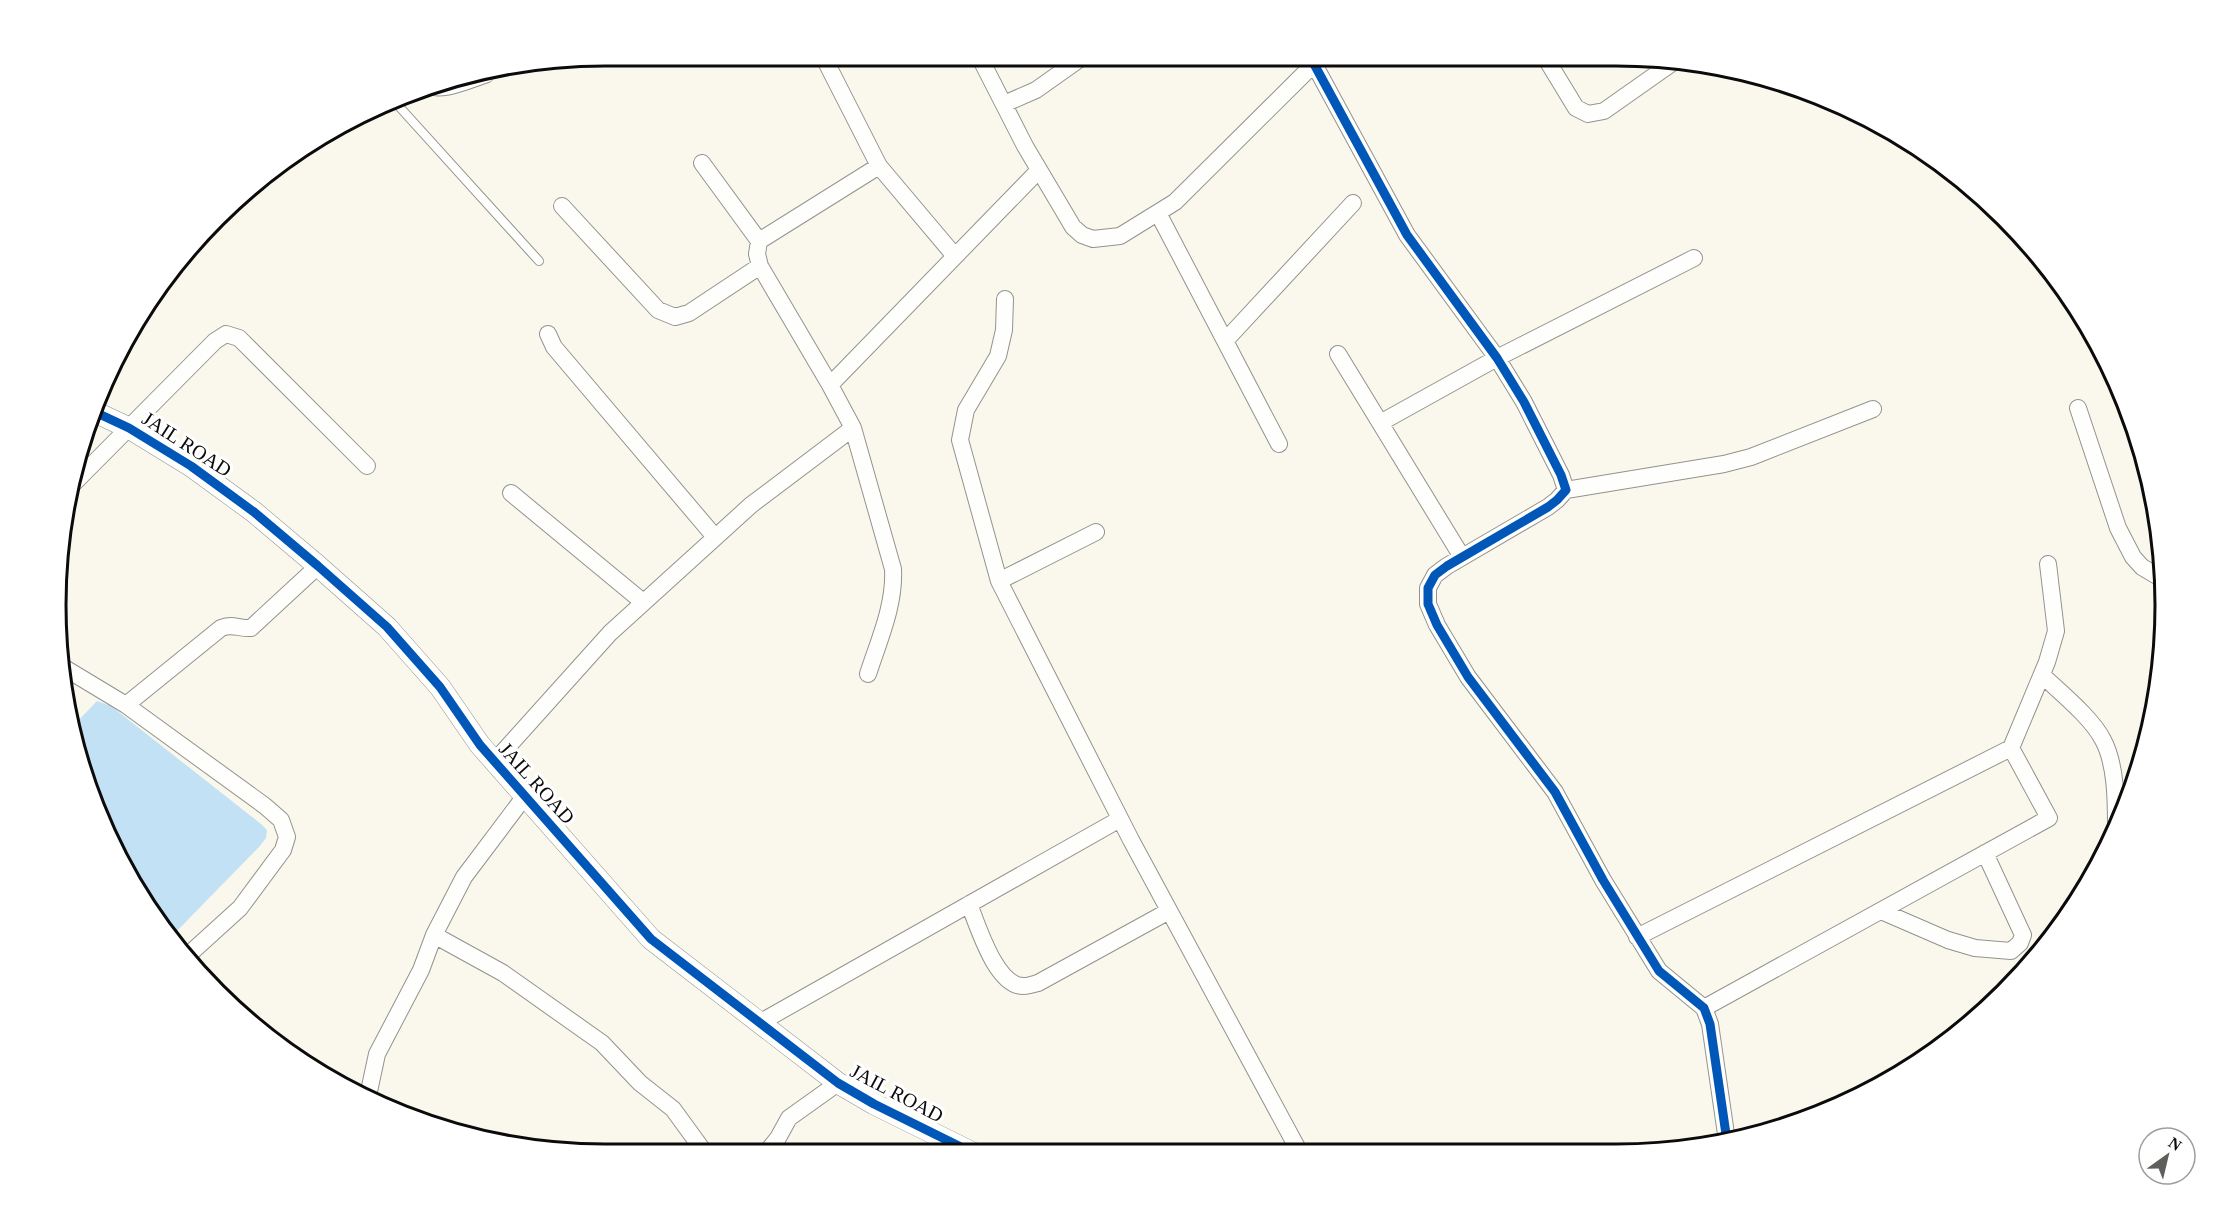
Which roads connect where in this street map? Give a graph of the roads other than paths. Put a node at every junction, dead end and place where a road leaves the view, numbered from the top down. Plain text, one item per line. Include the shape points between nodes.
1 (828, 66) edge
2 (984, 66) edge
3 (1070, 66) edge
4 (1312, 66) edge
5 (1321, 66) edge
6 (1550, 66) edge
7 (1663, 68) edge
8 (476, 81) edge
9 (448, 90) edge
10 (1004, 104) junction
11 (399, 107) edge
12 (702, 163) dead end
13 (879, 166) junction
14 (1039, 170) junction
15 (1353, 203) dead end
16 (562, 206) dead end
17 (1158, 213) junction
18 (759, 241) junction
19 (954, 255) junction
20 (1694, 258) dead end
21 (539, 261) dead end
22 (760, 266) junction
23 (1005, 299) dead end
24 (548, 334) dead end
25 (1225, 341) junction
26 (1338, 354) dead end
27 (1497, 358) junction
28 (830, 385) junction
29 (2078, 408) dead end
30 (1873, 409) dead end
31 (101, 415) edge
32 (1380, 423) junction
33 (129, 428) junction
34 (853, 428) junction
35 (1279, 444) dead end
36 (367, 466) dead end
37 (82, 475) edge
38 (1566, 490) junction
39 (511, 493) dead end
40 (1096, 532) dead end
41 (715, 537) junction
42 (1462, 557) junction
43 (2048, 564) dead end
44 (318, 566) junction
45 (2154, 574) edge
46 (999, 581) junction
47 (643, 602) junction
48 (71, 672) edge
49 (868, 674) dead end
50 (2042, 675) junction
51 (126, 705) junction
52 (2011, 748) junction
53 (494, 762) junction
54 (525, 796) junction
55 (2116, 806) edge
56 (1120, 819) junction
57 (1985, 853) junction
58 (969, 904) junction
59 (1881, 910) junction
60 (1169, 911) junction
61 (434, 935) junction
62 (1637, 937) junction
63 (192, 951) edge
64 (1704, 1008) junction
65 (761, 1022) junction
66 (838, 1083) junction
67 (369, 1089) edge
68 (1726, 1133) edge
69 (698, 1144) edge
70 (773, 1144) edge
71 (955, 1144) edge
72 (1295, 1144) edge

1 - 13 street
2 - 10 street
3 - 10 street via 1036,90
4 - 17 street via 1175,202
5 - 27 street via 1407,235
6 - 7 street via 1576,108 1588,114 1604,111
8 - 9 lane
10 - 14 street
11 - 21 lane
12 - 18 street
13 - 18 street
13 - 19 street
14 - 17 street via 1073,227 1093,239 1120,236
14 - 19 street
15 - 25 street
16 - 22 street via 658,310 675,317 689,313
17 - 25 street
18 - 22 street
19 - 28 street
20 - 27 street
22 - 28 street
23 - 46 street via 998,356 966,410 960,440
24 - 41 street via 554,347
25 - 35 street
26 - 32 street
27 - 32 street
27 - 38 street via 1562,475
28 - 34 street
29 - 45 street via 2118,528 2133,557
30 - 38 street via 1724,464
31 - 33 street, JAIL ROAD
32 - 42 street
33 - 36 street via 214,341 226,334 239,338
33 - 37 street
33 - 44 street, JAIL ROAD via 191,466 254,512
34 - 41 street
34 - 49 street via 893,569 892,599
38 - 42 street via 1548,507
39 - 47 street
40 - 46 street
41 - 47 street
42 - 62 street via 1435,575 1428,588 1428,604 1437,625 1468,677 1555,792
43 - 50 street via 2056,631
44 - 51 street via 251,628 221,628
44 - 53 street, JAIL ROAD via 387,627 440,687
46 - 56 street
47 - 53 street via 610,633
48 - 51 street
50 - 52 street
50 - 55 street via 2103,740 2113,772
51 - 63 street via 265,806 281,820 287,837 283,850 240,908
52 - 57 street via 2049,818
52 - 62 street
53 - 54 street, JAIL ROAD
54 - 61 street via 464,877
54 - 65 street, JAIL ROAD via 651,939
56 - 58 street
56 - 60 street
57 - 59 street
57 - 59 street via 2024,935 2011,951 1975,948 1948,940
58 - 60 street via 996,968 1023,987 1038,983
58 - 65 street
59 - 64 street
60 - 72 street
61 - 67 street via 421,970 377,1054
61 - 69 street via 503,973 602,1043 640,1083 673,1109
62 - 64 street via 1659,971
64 - 68 street via 1710,1024
65 - 66 street, JAIL ROAD
66 - 70 street via 789,1118
66 - 71 street, JAIL ROAD

